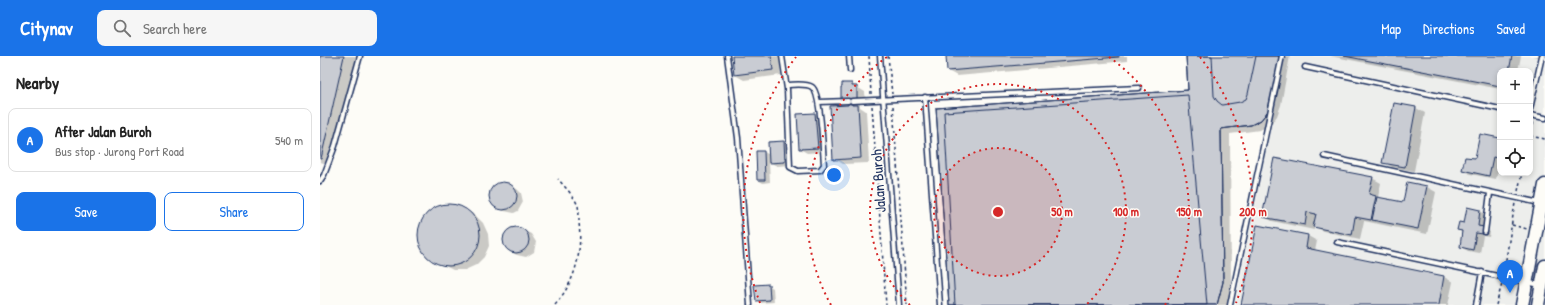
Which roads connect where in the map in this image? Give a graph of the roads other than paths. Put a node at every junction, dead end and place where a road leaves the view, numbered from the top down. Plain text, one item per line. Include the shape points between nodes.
1 (360, 56) edge
2 (726, 56) edge
3 (782, 56) edge
4 (849, 56) edge
5 (880, 56) edge
6 (1282, 56) edge
7 (1542, 56) edge
8 (1305, 67) dead end
9 (850, 70) dead end
10 (787, 85) junction
11 (1139, 88) dead end
12 (925, 97) junction
13 (884, 99) junction
14 (819, 102) junction
15 (1531, 104) edge
16 (1497, 108) edge
17 (1533, 116) edge
18 (1545, 118) edge
19 (1324, 156) dead end
20 (320, 181) edge
21 (1545, 189) edge
22 (1490, 193) junction
23 (1543, 204) edge
24 (1485, 232) dead end
25 (1337, 242) dead end
26 (1545, 266) edge
27 (1482, 272) junction
28 (1527, 282) junction
29 (1542, 286) junction
30 (750, 305) edge
31 (899, 305) edge
32 (940, 305) edge
33 (1230, 305) edge
34 (1476, 305) edge
35 (1522, 305) edge
36 (1538, 305) edge

1 - 20 lane via 335,146
2 - 30 lane via 738,138
3 - 10 lane
4 - 9 lane
5 - 13 lane, Jalan Buroh
6 - 33 lane
7 - 15 lane
8 - 16 lane
10 - 14 lane via 812,87
10 - 14 lane via 790,167 793,170 823,168
11 - 12 lane
12 - 13 lane
12 - 32 lane
13 - 14 lane
13 - 31 lane, Jalan Buroh
17 - 18 lane
19 - 22 lane
21 - 23 main road
22 - 23 lane
22 - 24 lane
23 - 28 main road
25 - 27 lane
26 - 29 main road
27 - 28 lane
27 - 34 lane
28 - 29 lane
28 - 35 main road
29 - 36 main road

